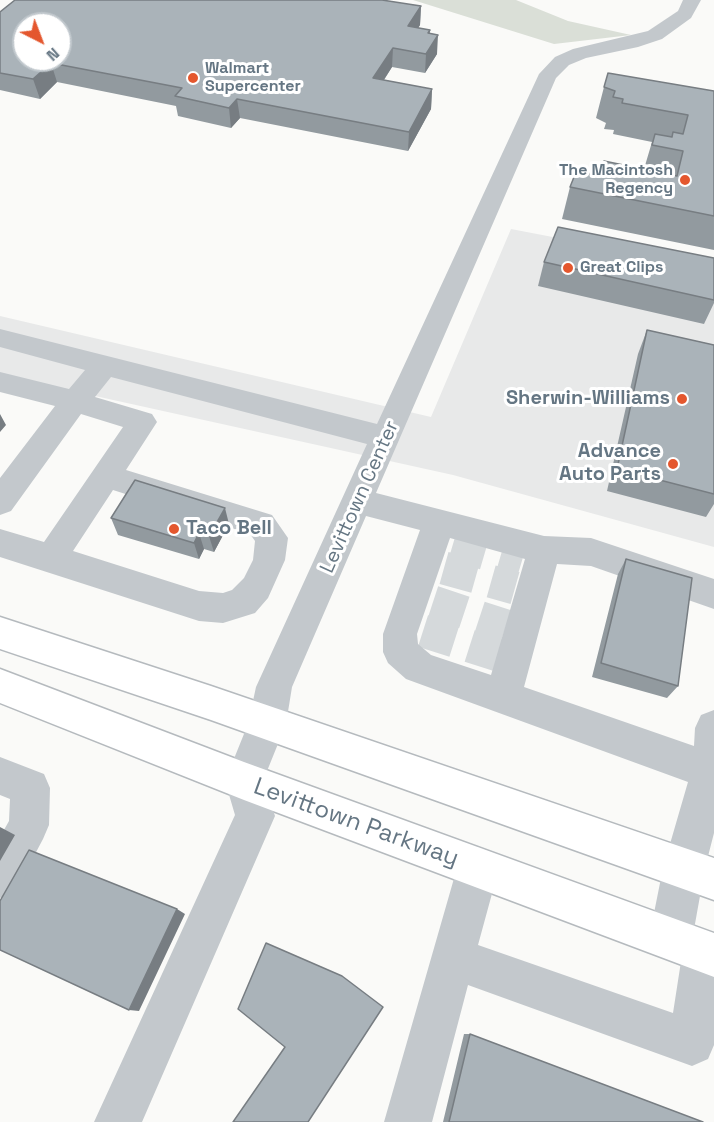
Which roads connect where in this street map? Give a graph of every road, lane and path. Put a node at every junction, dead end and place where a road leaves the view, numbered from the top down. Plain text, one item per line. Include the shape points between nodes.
1 (692, 0) edge
2 (574, 56) junction
3 (557, 103) dead end
4 (0, 338) edge
5 (105, 365) junction
6 (0, 382) edge
7 (75, 401) junction
8 (387, 438) junction
9 (106, 476) junction
10 (358, 501) junction
11 (0, 502) edge
12 (0, 543) edge
13 (439, 547) junction
14 (51, 558) junction
15 (530, 573) junction
16 (714, 594) edge
17 (0, 633) edge
18 (0, 686) edge
19 (503, 697) junction
20 (267, 724) junction
21 (714, 728) edge
22 (711, 771) junction
23 (0, 776) edge
24 (244, 781) junction
25 (478, 868) junction
26 (699, 873) edge
27 (0, 877) edge
28 (696, 949) edge
29 (453, 958) junction
30 (118, 1122) edge
31 (408, 1122) edge

1 - 2 street via 685,14 655,35
2 - 3 street
2 - 8 street, Levittown Center via 554,67 546,78
4 - 5 street
5 - 7 street
5 - 8 street
6 - 7 street
7 - 9 street via 142,422
7 - 11 street
8 - 10 street, Levittown Center
9 - 14 street
9 - 14 street via 261,524 272,538 269,560 256,588 243,602 223,608 199,606
10 - 13 street
10 - 20 street, Levittown Center via 274,687
12 - 14 street
13 - 15 street
13 - 19 street via 418,614 400,634 401,652 419,667
15 - 16 street via 591,552
15 - 19 street via 510,643
17 - 20 main road
18 - 24 main road, Levittown Parkway
19 - 22 street
20 - 24 street, Levittown Center
20 - 26 main road
21 - 22 street
22 - 26 street
23 - 27 street via 30,788 29,825
24 - 25 main road, Levittown Parkway
24 - 30 street via 255,816
25 - 28 main road, Levittown Parkway
25 - 29 street
26 - 28 street
28 - 29 street via 692,1043
29 - 31 street

